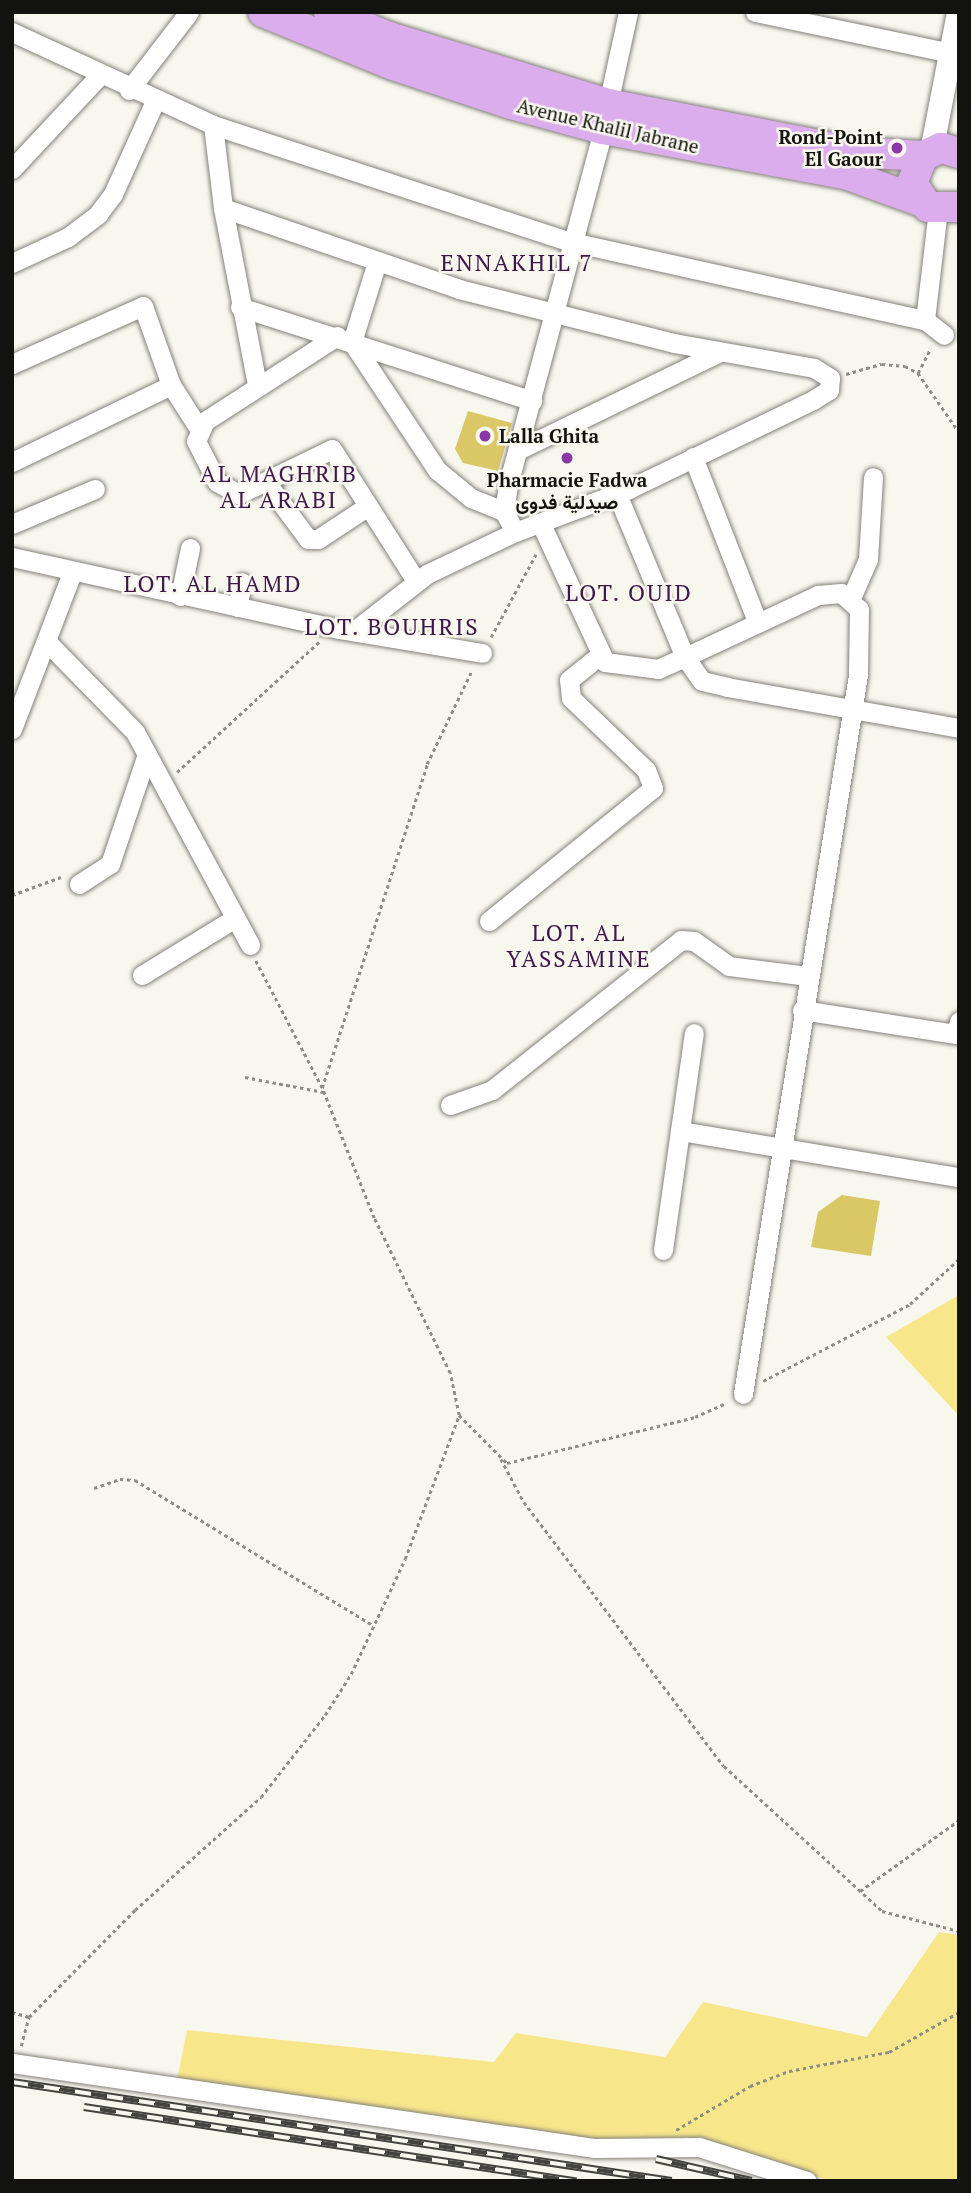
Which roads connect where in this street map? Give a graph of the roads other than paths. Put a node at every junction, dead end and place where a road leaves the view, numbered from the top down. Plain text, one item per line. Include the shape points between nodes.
1 (189, 12) edge
2 (263, 12) edge
3 (329, 12) edge
4 (628, 12) edge
5 (755, 12) edge
6 (958, 12) edge
7 (12, 32) edge
8 (951, 53) junction
9 (99, 76) junction
10 (129, 90) junction
11 (156, 101) junction
12 (606, 116) junction
13 (214, 125) junction
14 (938, 153) edge
15 (12, 169) edge
16 (947, 206) edge
17 (223, 208) junction
18 (572, 242) junction
19 (12, 263) edge
20 (376, 265) junction
21 (240, 307) junction
22 (556, 314) junction
23 (925, 320) junction
24 (944, 335) road end
25 (345, 339) junction
26 (720, 352) junction
27 (12, 364) edge
28 (171, 385) junction
29 (257, 385) junction
30 (532, 401) junction
31 (198, 427) junction
32 (518, 450) junction
33 (693, 457) junction
34 (12, 462) edge
35 (873, 477) dead end
36 (268, 485) junction
37 (95, 489) dead end
38 (617, 494) junction
39 (368, 506) junction
40 (504, 511) junction
41 (12, 524) edge
42 (544, 530) junction
43 (515, 532) junction
44 (190, 548) dead end
45 (12, 556) edge
46 (72, 573) junction
47 (416, 581) junction
48 (242, 583) dead end
49 (180, 596) junction
50 (851, 598) junction
51 (237, 607) junction
52 (757, 621) junction
53 (347, 630) junction
54 (46, 641) junction
55 (482, 653) road end
56 (599, 656) junction
57 (685, 657) junction
58 (851, 708) junction
59 (959, 727) edge
60 (12, 729) edge
61 (147, 754) junction
62 (72, 880) road end
63 (235, 918) junction
64 (489, 920) dead end
65 (250, 945) road end
66 (142, 975) dead end
67 (808, 976) junction
68 (803, 1010) junction
69 (958, 1030) edge
70 (694, 1033) dead end
71 (450, 1105) dead end
72 (680, 1131) junction
73 (779, 1148) junction
74 (959, 1177) edge
75 (663, 1250) dead end
76 (743, 1394) road end
77 (14, 2063) edge
78 (807, 2181) edge

1 - 10 street
2 - 12 main road, Avenue Khalil Jabrane via 439,82
3 - 12 main road, Avenue Khalil Jabrane
4 - 12 street
5 - 8 street
6 - 8 street
7 - 9 street
8 - 14 street
9 - 10 street
9 - 15 street
10 - 11 street
11 - 13 street
11 - 19 street via 113,194 98,214 68,237
12 - 14 main road, Avenue Khalil Jabrane via 854,152
12 - 16 main road, Avenue Khalil Jabrane via 848,175
12 - 18 street
13 - 17 street
13 - 18 street
14 - 16 main road via 912,183
16 - 23 street
17 - 20 street
17 - 21 street
18 - 22 street
18 - 23 street
20 - 22 street
20 - 25 street
21 - 25 street
21 - 29 street
22 - 26 street
22 - 30 street
23 - 24 street
25 - 29 street
25 - 30 street
25 - 40 street via 437,470 471,498
26 - 32 street
26 - 33 street via 814,368 830,378 823,395
27 - 28 street via 143,306
28 - 31 street
28 - 34 street
29 - 31 street
30 - 32 street
31 - 36 street via 196,442 223,489 239,494
32 - 40 street
33 - 38 street
33 - 52 street
35 - 50 street via 868,559
36 - 39 street via 308,539
36 - 39 street via 327,447
37 - 41 street
38 - 42 street
38 - 57 street
39 - 47 street
40 - 43 street
42 - 43 street
42 - 56 street
43 - 47 street
44 - 49 street
45 - 46 street
46 - 49 street
46 - 54 street
47 - 53 street
48 - 51 street
49 - 51 street
50 - 52 street via 830,592
50 - 58 street via 859,609 861,636
51 - 53 street
52 - 57 street
53 - 55 street
54 - 60 street
54 - 61 street via 135,733
56 - 57 street via 612,665 658,670
56 - 64 street via 569,680 571,698 646,770 653,788
57 - 58 street via 702,681
58 - 59 street
58 - 67 street
61 - 62 street via 110,864
61 - 63 street
63 - 65 street
63 - 66 street
67 - 68 street
67 - 71 street via 729,966 694,941 681,940 492,1090
68 - 69 street
68 - 73 street
70 - 72 street
72 - 73 street
72 - 75 street
73 - 74 street
73 - 76 street
77 - 78 street via 595,2148 699,2147

